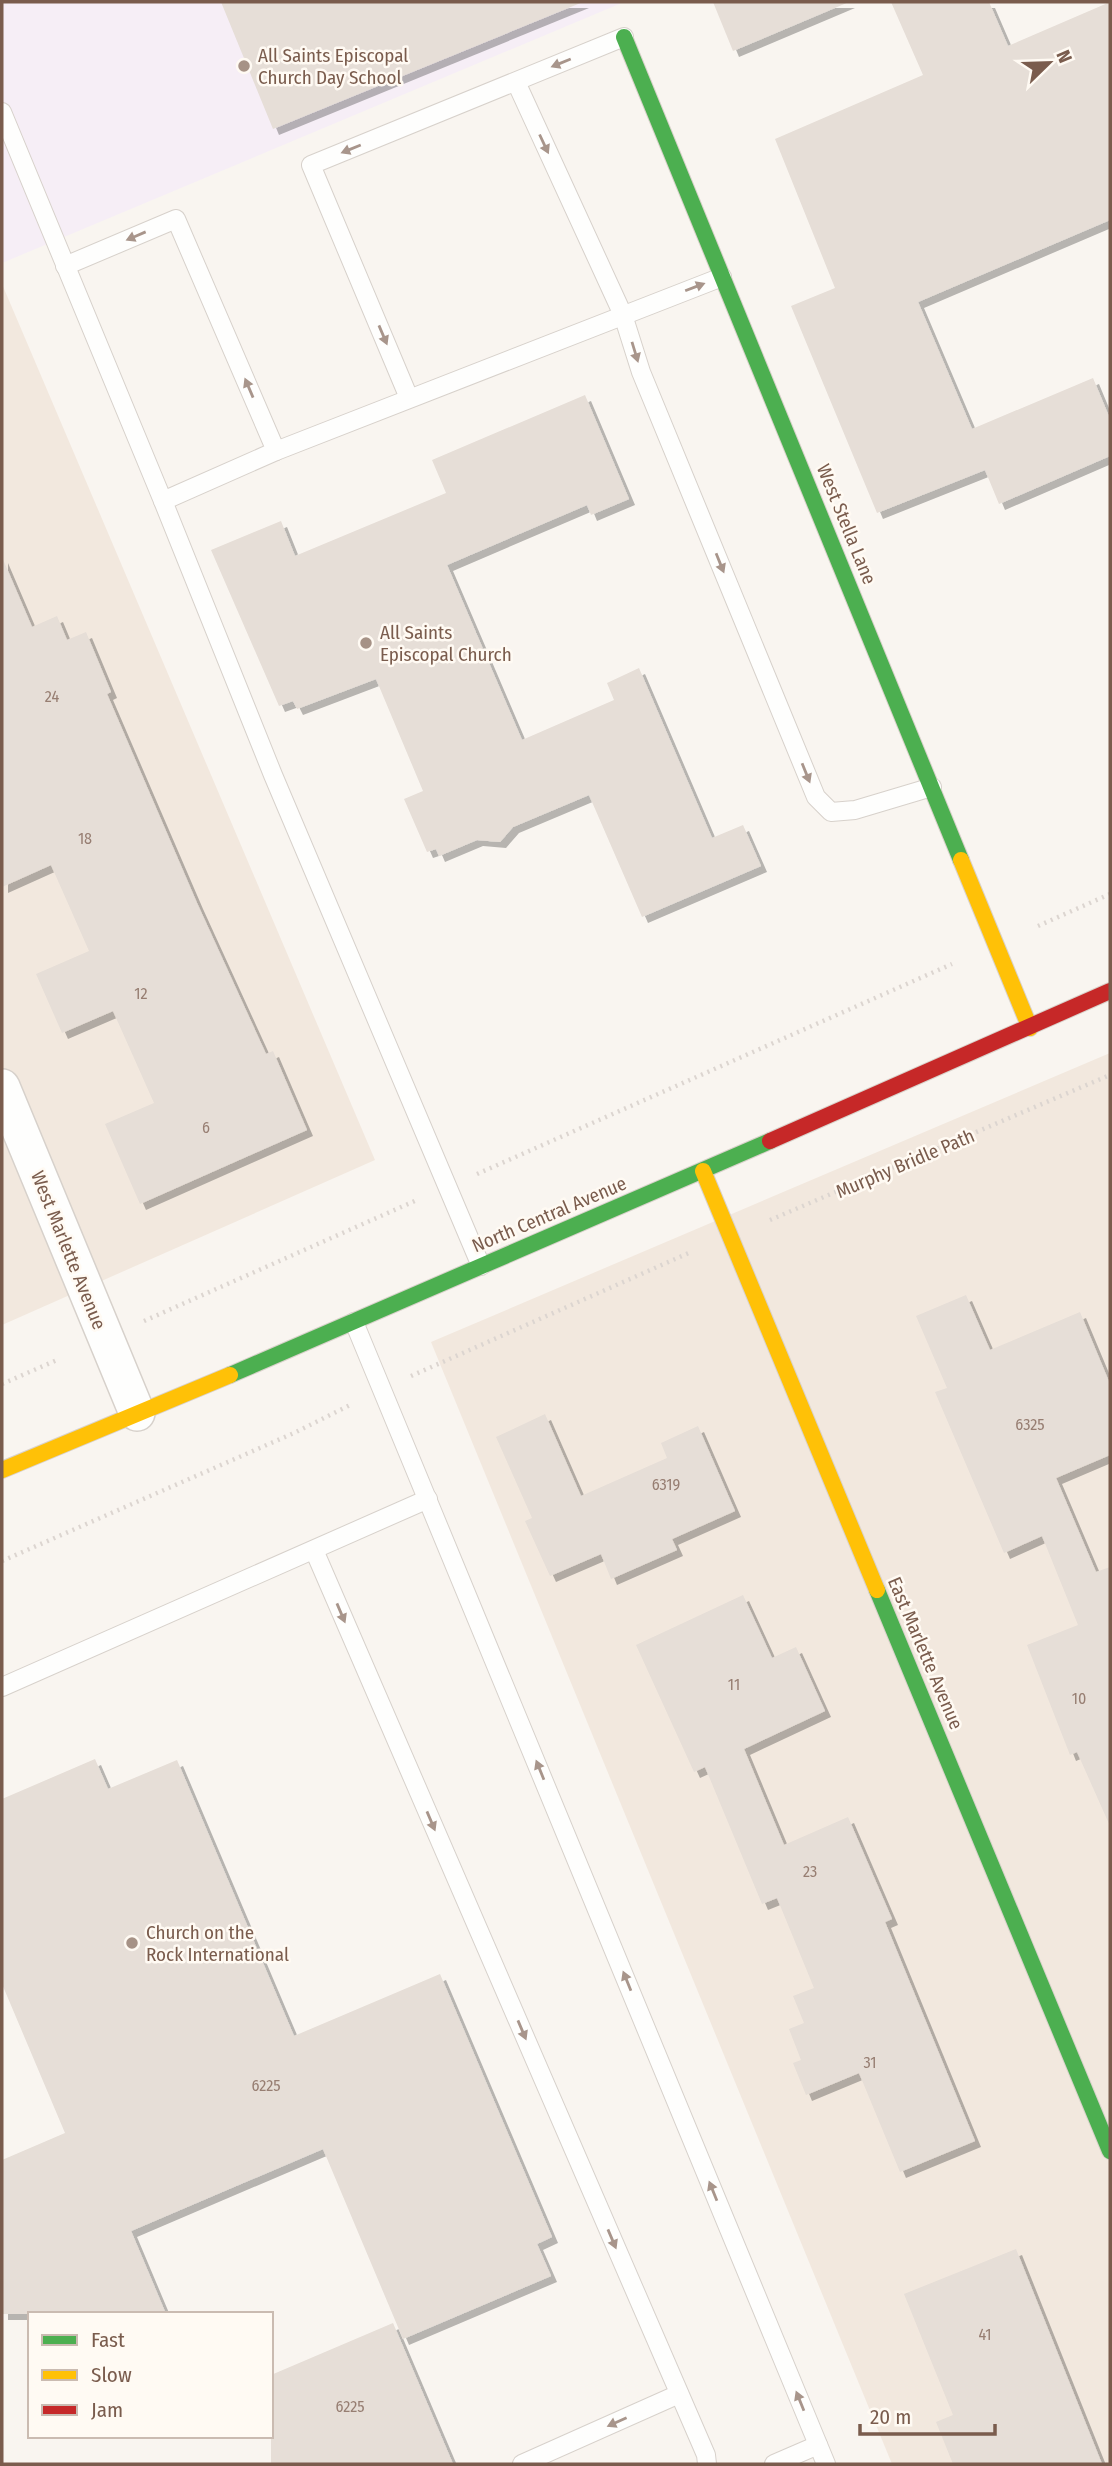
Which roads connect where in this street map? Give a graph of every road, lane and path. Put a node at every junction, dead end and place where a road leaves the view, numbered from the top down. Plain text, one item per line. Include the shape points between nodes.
1 (624, 37) joint
2 (516, 82) junction
3 (2, 112) edge
4 (65, 266) junction
5 (722, 277) junction
6 (623, 315) junction
7 (409, 398) junction
8 (276, 451) junction
9 (163, 501) junction
10 (932, 787) junction
11 (1110, 894) edge
12 (1038, 926) dead end
13 (952, 964) dead end
14 (1110, 991) edge
15 (1030, 1028) junction
16 (1110, 1075) edge
17 (2, 1087) edge
18 (703, 1171) junction
19 (447, 1187) junction
20 (730, 1236) junction
21 (481, 1266) junction
22 (354, 1322) junction
23 (139, 1323) dead end
24 (57, 1360) dead end
25 (2, 1384) edge
26 (137, 1413) junction
27 (2, 1469) edge
28 (428, 1499) junction
29 (314, 1550) junction
30 (2, 1687) edge
31 (1110, 2151) edge
32 (680, 2394) junction
33 (818, 2445) junction
34 (522, 2464) edge
35 (707, 2464) edge
36 (774, 2464) edge
37 (826, 2464) edge

1 -> 2 lane
1 - 5 street, West Stella Lane
2 -> 6 lane
2 -> 7 lane via 311,164
3 - 4 lane
8 -> 4 lane via 176,219
4 - 9 lane
6 -> 5 lane
5 - 10 street, West Stella Lane
6 - 7 lane
6 -> 10 lane via 641,372 816,797 831,812 855,810
7 - 8 lane
8 - 9 lane
9 - 19 lane
10 - 15 street, West Stella Lane
11 - 12 path
13 - 19 path
14 - 15 street, North Central Avenue
15 - 18 street, North Central Avenue
16 - 20 path, Murphy Bridle Path
17 - 26 street, West Marlette Avenue
18 - 20 street, East Marlette Avenue
18 - 21 street, North Central Avenue
19 - 21 lane
19 - 23 path
20 - 31 street, East Marlette Avenue
21 - 22 street, North Central Avenue
22 - 26 street, North Central Avenue
22 - 28 lane
24 - 25 path
26 - 27 street, North Central Avenue
28 - 29 lane
33 -> 28 lane
29 - 30 lane
29 -> 32 lane
32 -> 34 lane
32 - 35 lane
33 - 36 lane
33 - 37 lane

